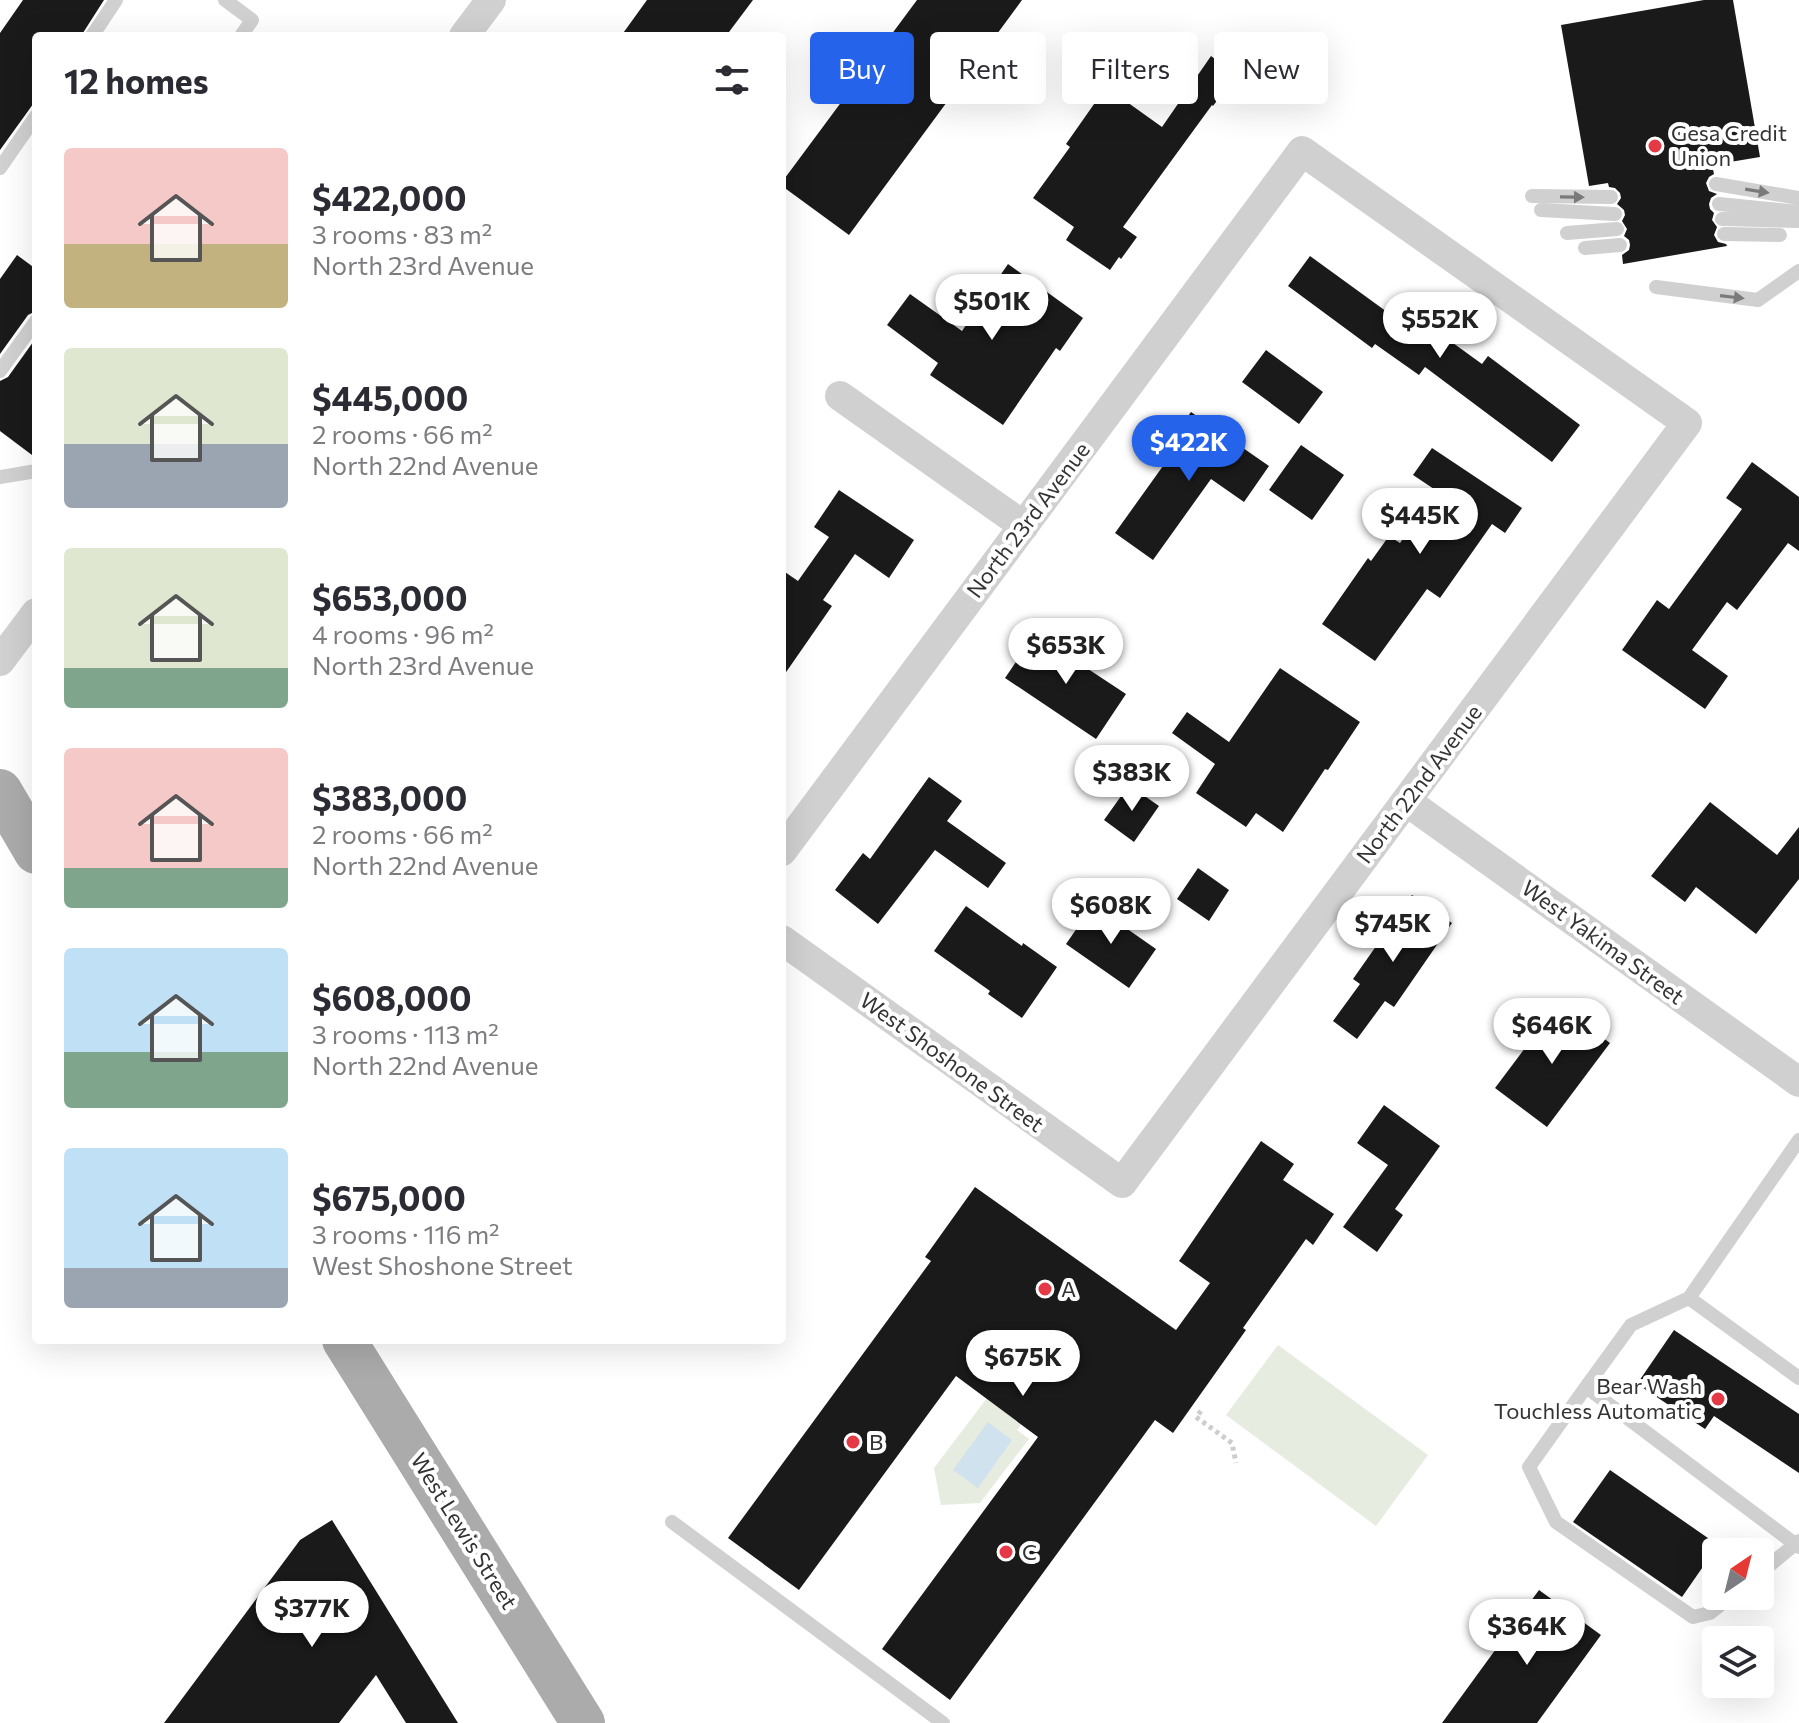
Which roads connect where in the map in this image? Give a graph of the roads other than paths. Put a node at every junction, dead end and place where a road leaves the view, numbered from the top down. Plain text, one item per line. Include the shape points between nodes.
1 (116, 0) edge
2 (225, 0) edge
3 (491, 0) edge
4 (95, 32) edge
5 (244, 32) edge
6 (467, 32) edge
7 (32, 122) edge
8 (1302, 151) joint
9 (0, 168) edge
10 (1716, 184) dead end
11 (1532, 196) dead end
12 (1611, 197) dead end
13 (1799, 198) edge
14 (1541, 210) dead end
15 (1799, 212) edge
16 (1722, 219) junction
17 (1799, 221) edge
18 (1617, 229) junction
19 (1567, 233) dead end
20 (1780, 235) dead end
21 (1585, 248) dead end
22 (1799, 271) edge
23 (1656, 287) dead end
24 (32, 327) edge
25 (0, 371) edge
26 (840, 396) dead end
27 (32, 472) edge
28 (0, 477) edge
29 (1024, 526) junction
30 (32, 618) edge
31 (0, 661) edge
32 (0, 791) edge
33 (1406, 801) junction
34 (32, 845) edge
35 (786, 846) edge
36 (786, 943) edge
37 (1799, 1082) edge
38 (1799, 1140) edge
39 (1122, 1183) joint
40 (1689, 1298) junction
41 (346, 1344) edge
42 (1799, 1378) edge
43 (1586, 1387) junction
44 (672, 1522) dead end
45 (1798, 1544) edge
46 (1774, 1562) edge
47 (1714, 1610) edge
48 (583, 1723) edge
49 (943, 1723) edge

1 - 4 lane
2 - 5 lane via 252,20
3 - 6 street
7 - 9 lane
8 - 29 street, North 23rd Avenue
8 - 33 street, North 22nd Avenue via 1687,423
10 -> 13 lane
11 -> 12 lane
14 - 18 lane
15 - 16 lane
16 - 17 lane
16 - 20 lane
18 - 19 lane
18 - 21 lane
23 -> 22 lane via 1758,300
24 - 25 lane
26 - 29 street
27 - 28 lane
29 - 35 street, North 23rd Avenue
30 - 31 street
32 - 34 main road
33 - 37 street, West Yakima Street
33 - 39 street, North 22nd Avenue
36 - 39 street, West Shoshone Street
38 - 40 lane
40 - 42 lane
40 - 43 lane via 1631,1325
41 - 48 main road, West Lewis Street
43 - 45 lane
43 - 47 lane via 1529,1467 1556,1522 1693,1617
44 - 49 lane
45 - 46 lane

